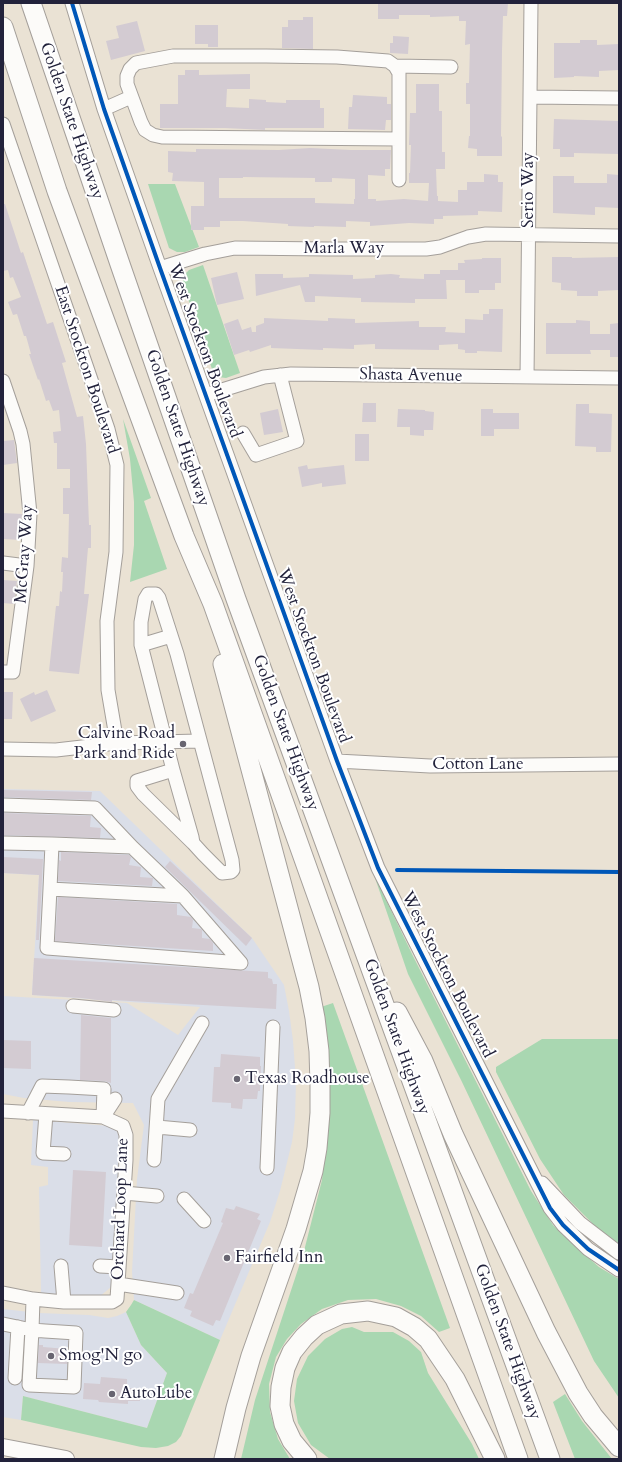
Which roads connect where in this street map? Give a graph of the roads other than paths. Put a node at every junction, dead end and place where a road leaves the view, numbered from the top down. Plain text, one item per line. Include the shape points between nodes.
1 (31, 3) edge
2 (72, 3) edge
3 (531, 3) edge
4 (3, 27) edge
5 (395, 66) junction
6 (451, 67) dead end
7 (131, 97) junction
8 (530, 97) junction
9 (619, 98) edge
10 (104, 109) junction
11 (3, 124) edge
12 (399, 139) junction
13 (400, 180) dead end
14 (529, 234) junction
15 (619, 236) edge
16 (160, 268) junction
17 (280, 375) junction
18 (527, 377) junction
19 (619, 378) edge
20 (3, 381) edge
21 (206, 395) junction
22 (8, 410) edge
23 (243, 433) dead end
24 (3, 563) edge
25 (27, 566) junction
26 (213, 604) junction
27 (171, 636) junction
28 (141, 645) junction
29 (3, 672) edge
30 (199, 741) junction
31 (166, 742) junction
32 (117, 743) junction
33 (3, 749) edge
34 (337, 761) junction
35 (619, 764) edge
36 (173, 770) junction
37 (3, 805) edge
38 (3, 843) edge
39 (193, 843) junction
40 (52, 844) junction
41 (132, 847) junction
42 (50, 888) junction
43 (183, 896) junction
44 (360, 940) junction
45 (73, 1006) dead end
46 (114, 1010) dead end
47 (202, 1023) dead end
48 (273, 1027) dead end
49 (115, 1098) dead end
50 (3, 1111) edge
51 (28, 1113) junction
52 (46, 1114) junction
53 (103, 1117) junction
54 (157, 1127) junction
55 (190, 1130) dead end
56 (64, 1154) dead end
57 (154, 1160) dead end
58 (267, 1168) dead end
59 (535, 1176) junction
60 (124, 1194) junction
61 (157, 1196) dead end
62 (184, 1199) dead end
63 (204, 1222) dead end
64 (619, 1253) edge
65 (61, 1266) dead end
66 (100, 1266) dead end
67 (119, 1267) junction
68 (619, 1270) edge
69 (118, 1284) junction
70 (177, 1293) dead end
71 (3, 1294) edge
72 (33, 1299) junction
73 (64, 1302) junction
74 (3, 1324) edge
75 (18, 1327) junction
76 (32, 1330) junction
77 (15, 1378) dead end
78 (3, 1447) edge
79 (619, 1448) edge
80 (66, 1459) edge
81 (224, 1459) edge
82 (307, 1459) edge
83 (495, 1459) edge
84 (518, 1459) edge
85 (550, 1459) edge

1 - 44 highway, Golden State Highway via 236,599
2 - 10 street, West Stockton Boulevard
3 - 8 street, Serio Way
4 - 26 highway, Golden State Highway via 91,286 184,536
5 - 6 street
5 - 7 street via 388,61 337,57 173,56 144,61 130,69 127,84
5 - 12 street via 399,73
7 - 10 street
7 - 12 street via 145,130 157,136
8 - 9 street
8 - 14 street, Serio Way
10 - 16 street, West Stockton Boulevard
11 - 32 street, East Stockton Boulevard via 108,429 117,465 116,552 107,620 108,690
12 - 13 street
14 - 15 street, Marla Way
14 - 16 street, Marla Way via 486,234 426,249 235,248 211,252
14 - 18 street, Serio Way
16 - 21 street, West Stockton Boulevard
17 - 18 street, Shasta Avenue
17 - 21 street, Shasta Avenue via 264,377
17 - 23 street via 298,441 256,455
18 - 19 street, Shasta Avenue
20 - 22 street, McGray Way
21 - 34 street, West Stockton Boulevard
22 - 25 street, McGray Way via 23,444 29,496
24 - 25 street
25 - 29 street, McGray Way via 13,672
26 - 81 highway via 222,663 309,987 316,1025 320,1086 319,1127 313,1171 296,1229 251,1356
26 - 84 highway, Golden State Highway
27 - 28 street
27 - 28 street via 159,598 156,594 148,594 141,622
27 - 30 street
28 - 31 street
30 - 31 street
30 - 39 street via 233,870 222,873
31 - 32 street
31 - 36 street
32 - 33 street via 56,750
34 - 35 street, Cotton Lane via 430,766
34 - 59 street, West Stockton Boulevard via 378,868
36 - 39 street
36 - 39 street via 137,781 137,786
37 - 41 street via 95,808
38 - 40 street
40 - 41 street
40 - 42 street
41 - 43 street
42 - 43 street
42 - 43 street via 47,948 241,963
44 - 79 highway via 423,1061 453,1134 546,1332 578,1393
44 - 85 highway, Golden State Highway
45 - 46 street
47 - 54 street via 158,1099
48 - 58 street
49 - 53 street
50 - 51 street, Orchard Loop Lane
51 - 52 street, Orchard Loop Lane
51 - 53 street via 42,1086 69,1087 104,1090
52 - 53 street, Orchard Loop Lane
52 - 56 street via 43,1153
53 - 60 street, Orchard Loop Lane via 123,1126 126,1134
54 - 55 street
54 - 57 street
59 - 64 street, West Stockton Boulevard via 580,1223
59 - 68 street, West Stockton Boulevard via 550,1208 564,1225 588,1249
60 - 61 street
60 - 67 street, Orchard Loop Lane
62 - 63 street
65 - 73 street
66 - 67 street
67 - 69 street, Orchard Loop Lane
69 - 70 street
69 - 73 street, Orchard Loop Lane via 117,1298 112,1302
71 - 72 street, Orchard Loop Lane
72 - 73 street, Orchard Loop Lane
72 - 76 street
74 - 75 street
75 - 76 street
75 - 77 street
76 - 76 street via 29,1385 74,1387 76,1333
78 - 80 main road
82 - 83 highway via 292,1441 284,1424 280,1406 280,1387 285,1368 292,1352 317,1325 341,1314 368,1311 396,1317 428,1339 455,1379

